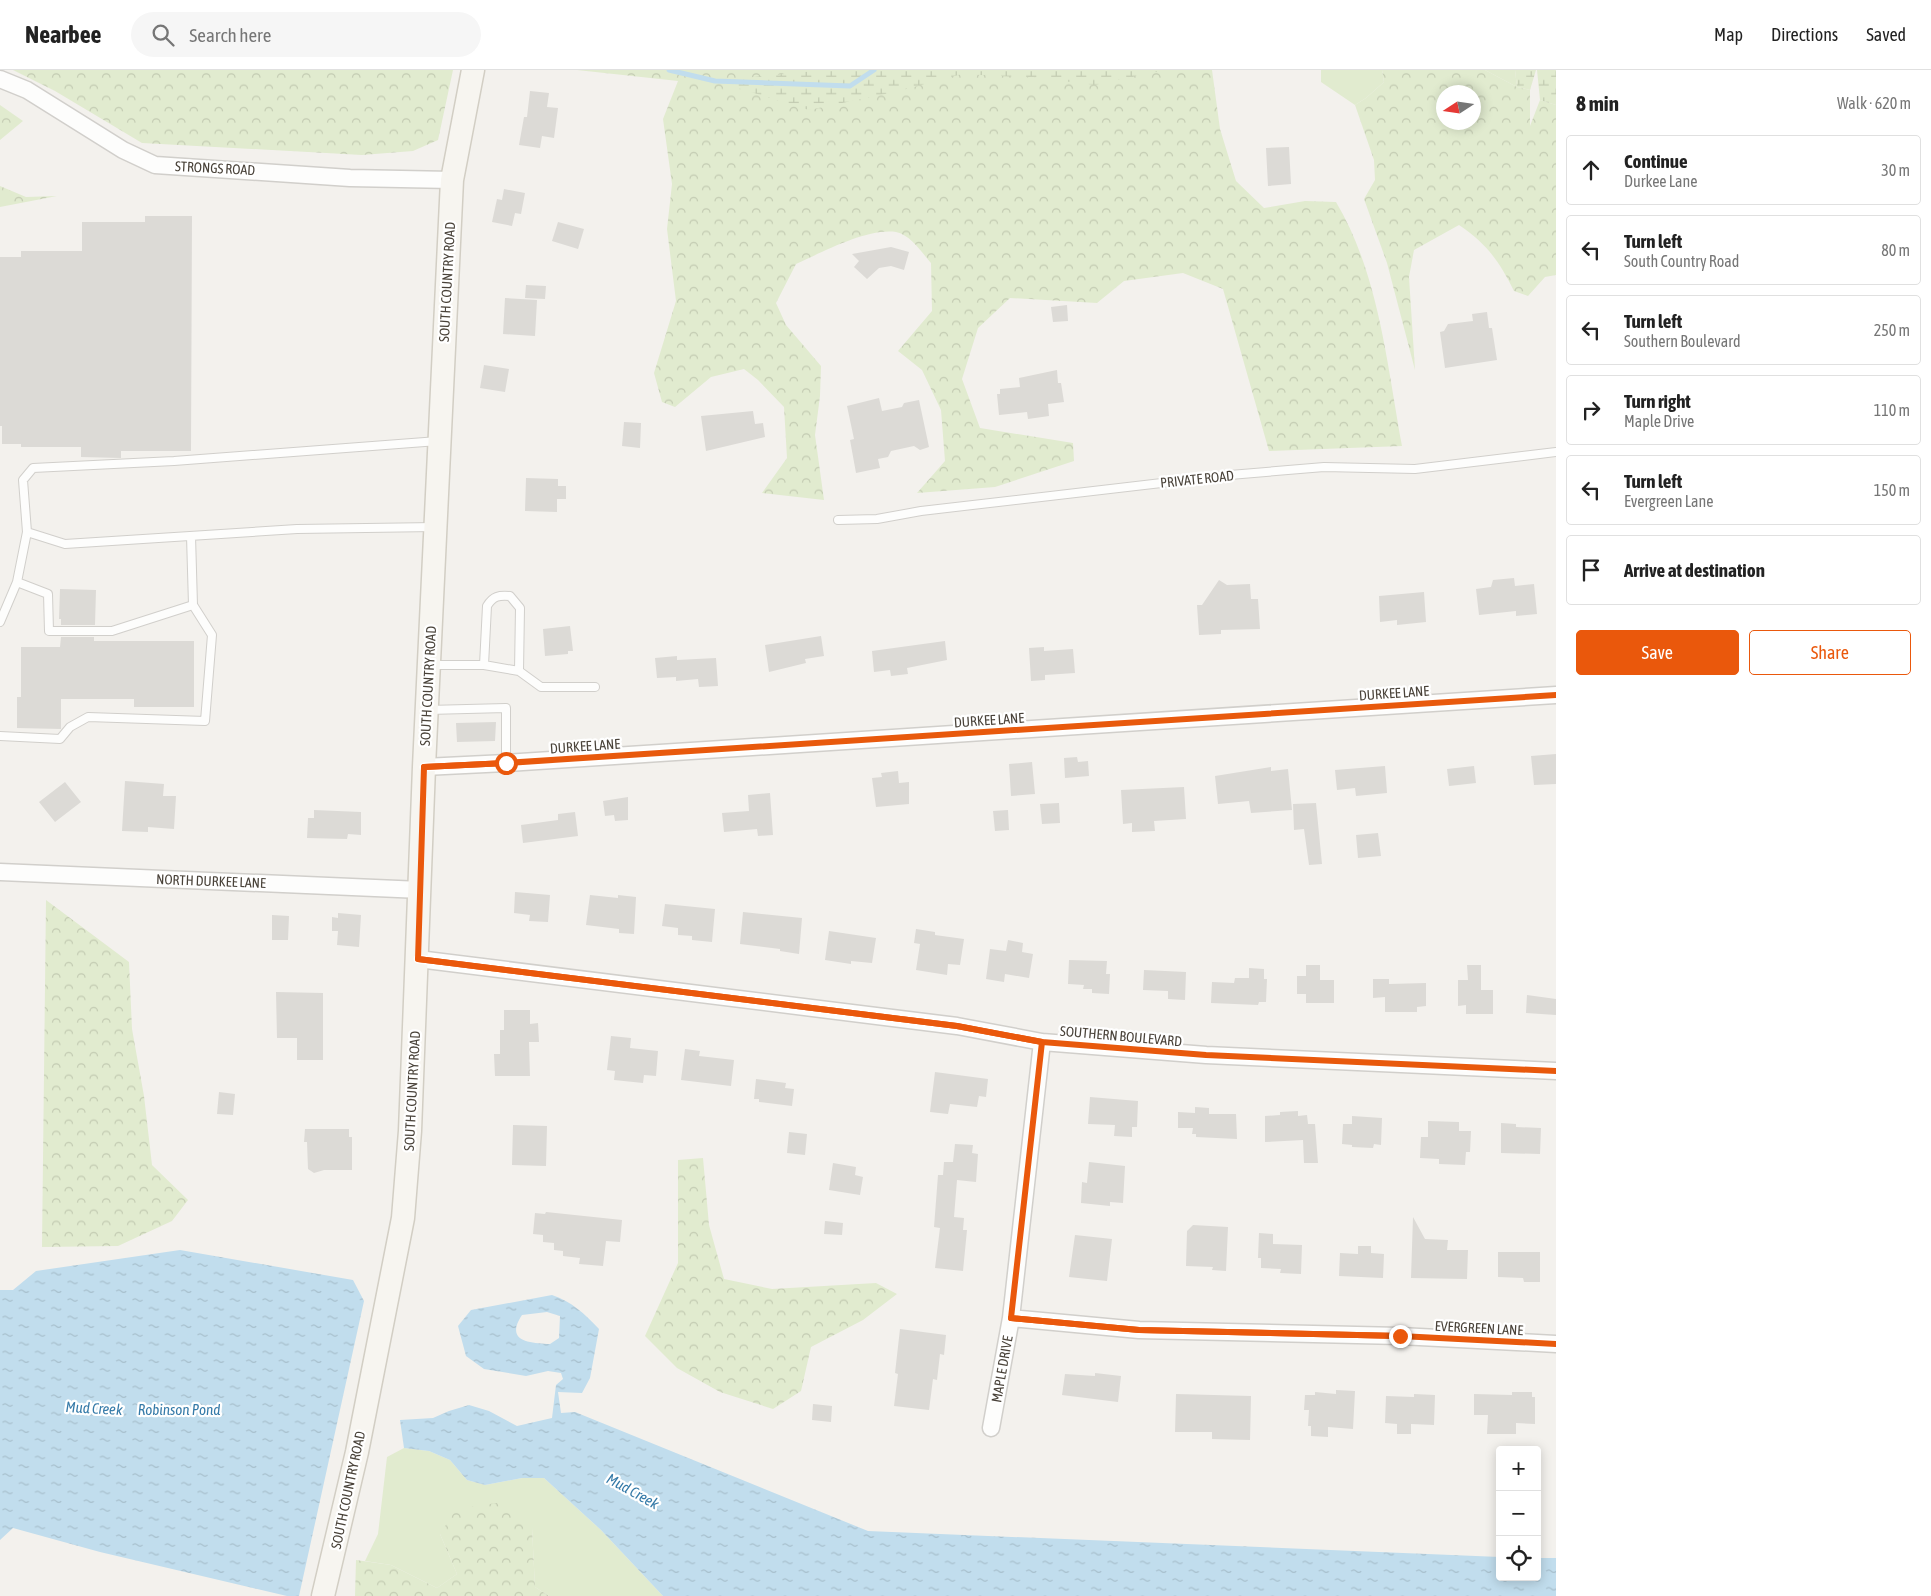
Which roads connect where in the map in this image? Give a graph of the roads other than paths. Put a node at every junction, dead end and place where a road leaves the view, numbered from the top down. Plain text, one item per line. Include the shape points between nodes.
1 (473, 70) edge
2 (0, 79) edge
3 (452, 180) junction
4 (440, 440) junction
5 (1556, 452) edge
6 (838, 520) dead end
7 (436, 526) junction
8 (27, 532) junction
9 (191, 536) junction
10 (17, 582) junction
11 (193, 605) junction
12 (0, 622) edge
13 (429, 665) junction
14 (484, 666) junction
15 (519, 671) junction
16 (595, 687) dead end
17 (1556, 695) edge
18 (427, 710) junction
19 (0, 736) edge
20 (506, 763) junction
21 (424, 767) junction
22 (0, 872) edge
23 (421, 890) junction
24 (418, 959) junction
25 (1042, 1042) junction
26 (1556, 1071) edge
27 (1011, 1318) junction
28 (1556, 1344) edge
29 (991, 1428) dead end
30 (323, 1596) edge

1 - 3 main road, SOUTH COUNTRY ROAD
2 - 3 street, STRONGS ROAD via 27,90 123,150 155,165 350,178
3 - 4 main road, SOUTH COUNTRY ROAD
4 - 7 main road, SOUTH COUNTRY ROAD
4 - 8 lane via 174,461 33,468 23,480
5 - 6 lane, PRIVATE ROAD via 1415,469 1324,467 1230,475 877,519
7 - 9 lane via 297,529
7 - 13 main road, SOUTH COUNTRY ROAD
8 - 9 lane via 65,544
8 - 10 lane
9 - 11 lane
10 - 11 lane via 48,594 49,631 112,631
10 - 12 lane
11 - 19 lane via 212,635 204,721 88,718 70,727 60,739
13 - 14 lane
13 - 18 main road, SOUTH COUNTRY ROAD
14 - 15 lane
14 - 15 lane via 487,606 500,595 510,596 520,608
15 - 16 lane via 541,687
17 - 20 street, DURKEE LANE
18 - 20 lane via 506,708
18 - 21 main road, SOUTH COUNTRY ROAD
20 - 21 street, DURKEE LANE
21 - 23 main road, SOUTH COUNTRY ROAD
22 - 23 street, NORTH DURKEE LANE
23 - 24 main road, SOUTH COUNTRY ROAD
24 - 25 street, SOUTHERN BOULEVARD via 948,1025
24 - 30 main road, SOUTH COUNTRY ROAD via 403,1218 357,1452
25 - 26 street, SOUTHERN BOULEVARD via 1206,1056
25 - 27 street, MAPLE DRIVE
27 - 28 street, EVERGREEN LANE via 1139,1330 1400,1336
27 - 29 street, MAPLE DRIVE

